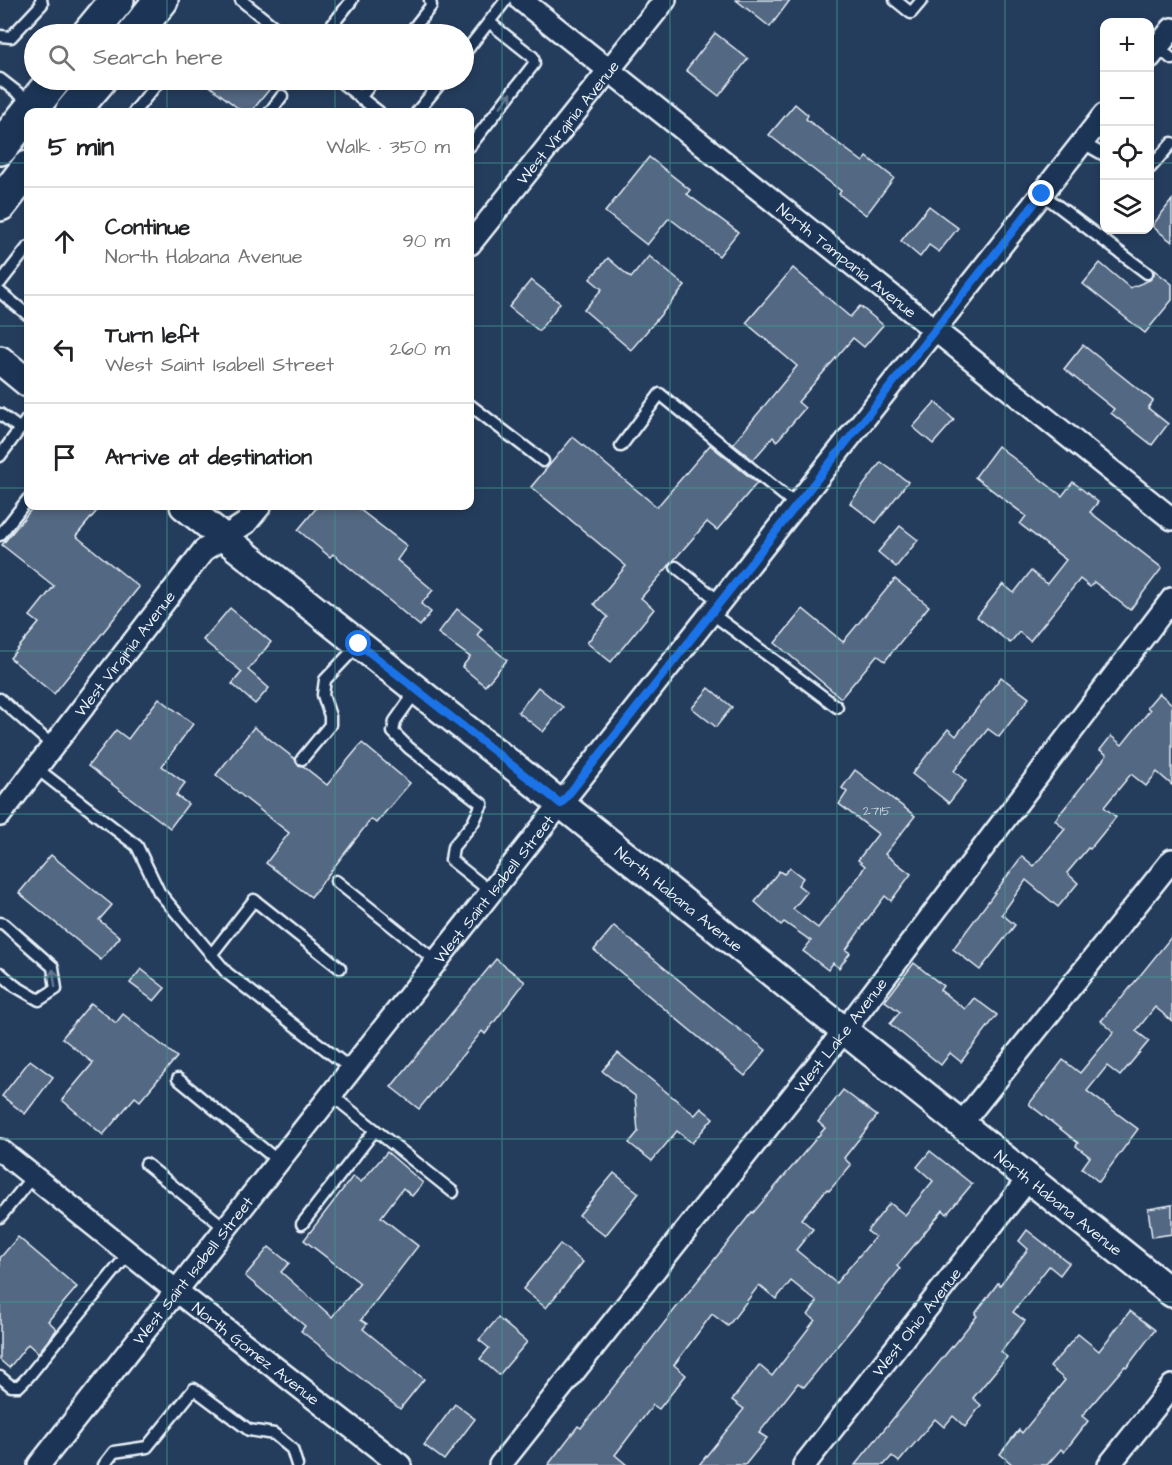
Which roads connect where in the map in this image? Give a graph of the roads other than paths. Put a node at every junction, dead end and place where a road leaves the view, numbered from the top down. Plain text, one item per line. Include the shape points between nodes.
1 (41, 0) edge
2 (117, 0) edge
3 (161, 0) edge
4 (241, 0) edge
5 (352, 0) edge
6 (430, 0) edge
7 (506, 0) edge
8 (521, 0) edge
9 (665, 0) edge
10 (895, 0) edge
11 (922, 0) edge
12 (489, 22) junction
13 (97, 24) edge
14 (142, 24) edge
15 (271, 24) edge
16 (333, 24) edge
17 (417, 24) edge
18 (1172, 29) edge
19 (0, 36) edge
20 (474, 41) edge
21 (1160, 54) edge
22 (610, 69) junction
23 (0, 79) edge
24 (46, 90) edge
25 (91, 90) edge
26 (152, 90) edge
27 (350, 90) edge
28 (366, 90) edge
29 (435, 90) edge
30 (282, 96) dead end
31 (360, 98) junction
32 (33, 105) junction
33 (30, 108) edge
34 (75, 108) edge
35 (137, 108) edge
36 (273, 108) edge
37 (374, 108) edge
38 (420, 108) edge
39 (24, 115) edge
40 (1100, 120) edge
41 (2, 141) edge
42 (474, 141) edge
43 (1083, 143) junction
44 (1172, 143) edge
45 (1100, 153) edge
46 (1154, 163) edge
47 (24, 173) edge
48 (1042, 194) junction
49 (0, 204) edge
50 (474, 239) edge
51 (24, 252) edge
52 (1147, 273) dead end
53 (0, 283) edge
54 (0, 292) edge
55 (24, 310) edge
56 (935, 330) junction
57 (0, 360) edge
58 (24, 380) edge
59 (474, 408) edge
60 (0, 414) edge
61 (24, 424) edge
62 (20, 429) junction
63 (621, 446) dead end
64 (0, 456) edge
65 (543, 461) dead end
66 (24, 504) edge
67 (796, 505) junction
68 (189, 510) edge
69 (257, 510) edge
70 (1172, 519) edge
71 (0, 535) edge
72 (224, 537) junction
73 (676, 567) dead end
74 (1172, 599) edge
75 (716, 608) junction
76 (359, 644) junction
77 (417, 690) junction
78 (0, 699) edge
79 (837, 708) dead end
80 (53, 746) junction
81 (302, 759) dead end
82 (36, 768) junction
83 (561, 804) junction
84 (1, 811) edge
85 (1172, 860) edge
86 (336, 881) dead end
87 (491, 892) junction
88 (0, 923) edge
89 (211, 955) junction
90 (436, 961) junction
91 (340, 968) dead end
92 (0, 974) edge
93 (844, 1031) junction
94 (351, 1069) junction
95 (178, 1079) dead end
96 (330, 1094) junction
97 (962, 1124) junction
98 (375, 1130) junction
99 (0, 1150) edge
100 (278, 1161) junction
101 (146, 1164) dead end
102 (33, 1176) junction
103 (1029, 1178) junction
104 (453, 1192) dead end
105 (0, 1217) edge
106 (302, 1224) dead end
107 (225, 1227) junction
108 (129, 1253) junction
109 (175, 1290) junction
110 (1172, 1293) edge
111 (0, 1377) edge
112 (1172, 1386) edge
113 (39, 1465) edge
114 (104, 1465) edge
115 (297, 1465) edge
116 (400, 1465) edge
117 (500, 1465) edge
118 (804, 1465) edge
119 (1109, 1465) edge

1 - 19 lane via 42,4 11,36
2 - 13 main road
3 - 14 main road
4 - 15 lane
5 - 16 lane
6 - 17 lane via 431,6
7 - 12 lane
8 - 22 street, North Tampania Avenue
9 - 22 street, West Virginia Avenue
10 - 11 lane via 911,14
12 - 20 lane
42 -> 12 lane via 534,64 533,57
18 - 21 street
22 - 50 street, West Virginia Avenue
22 - 56 street, North Tampania Avenue
23 - 32 lane
24 - 32 main road
25 - 34 main road
26 - 35 lane
27 - 31 lane
28 - 31 lane
29 - 38 lane
30 - 36 lane
31 - 37 lane
32 - 33 main road
39 - 41 main road
40 - 43 street, West Saint Isabell Street
43 - 45 lane
43 - 48 street, West Saint Isabell Street
44 - 46 lane
47 - 49 main road
48 - 52 lane
48 - 56 street, West Saint Isabell Street
51 - 53 lane
54 - 55 lane
56 - 67 street, West Saint Isabell Street
56 - 70 street, North Tampania Avenue
57 - 58 street
59 - 65 lane
60 - 62 lane
61 - 62 lane
62 - 64 lane
63 - 67 lane via 660,394
66 - 71 lane
67 - 75 street, West Saint Isabell Street
68 - 72 street, North Habana Avenue
69 - 72 street, West Virginia Avenue via 246,523
72 - 76 street, North Habana Avenue
72 - 80 street, West Virginia Avenue via 204,550
73 - 75 lane
74 - 93 street, West Lake Avenue
75 - 79 lane
75 - 83 street, West Saint Isabell Street
76 - 77 street, North Habana Avenue
76 - 81 lane via 325,680 323,695 330,725
77 - 83 street, North Habana Avenue
77 - 87 lane via 395,721 393,732 482,804 473,823 453,847 451,860
78 - 80 lane
80 - 82 street, West Virginia Avenue
82 - 84 street, West Virginia Avenue
82 - 89 lane via 137,846 159,892
83 - 87 street, West Saint Isabell Street
83 - 93 street, North Habana Avenue
85 - 97 street
86 - 90 lane
87 - 90 street, West Saint Isabell Street
92 -> 88 lane via 39,1000 56,989 53,967
89 - 91 lane via 254,900
89 - 94 lane via 227,973
90 - 94 street, West Saint Isabell Street
93 - 97 street, North Habana Avenue
93 - 117 street, West Lake Avenue
94 - 96 street, West Saint Isabell Street
95 - 100 lane
96 - 98 lane
96 - 100 street, West Saint Isabell Street
97 - 103 street, North Habana Avenue
98 - 104 lane
98 - 106 lane
99 - 102 street, North Gomez Avenue
100 - 107 street, West Saint Isabell Street
101 - 107 lane
102 - 105 lane
102 - 108 street, North Gomez Avenue
103 - 110 street, North Habana Avenue
103 - 118 street, West Ohio Avenue
107 - 109 street, West Saint Isabell Street
108 - 109 street, North Gomez Avenue
108 - 111 lane via 19,1386 11,1386
109 - 113 street, West Saint Isabell Street
109 - 116 street, North Gomez Avenue
112 - 119 street
114 - 115 lane via 114,1452 147,1447 194,1389 249,1430 274,1434 292,1449

